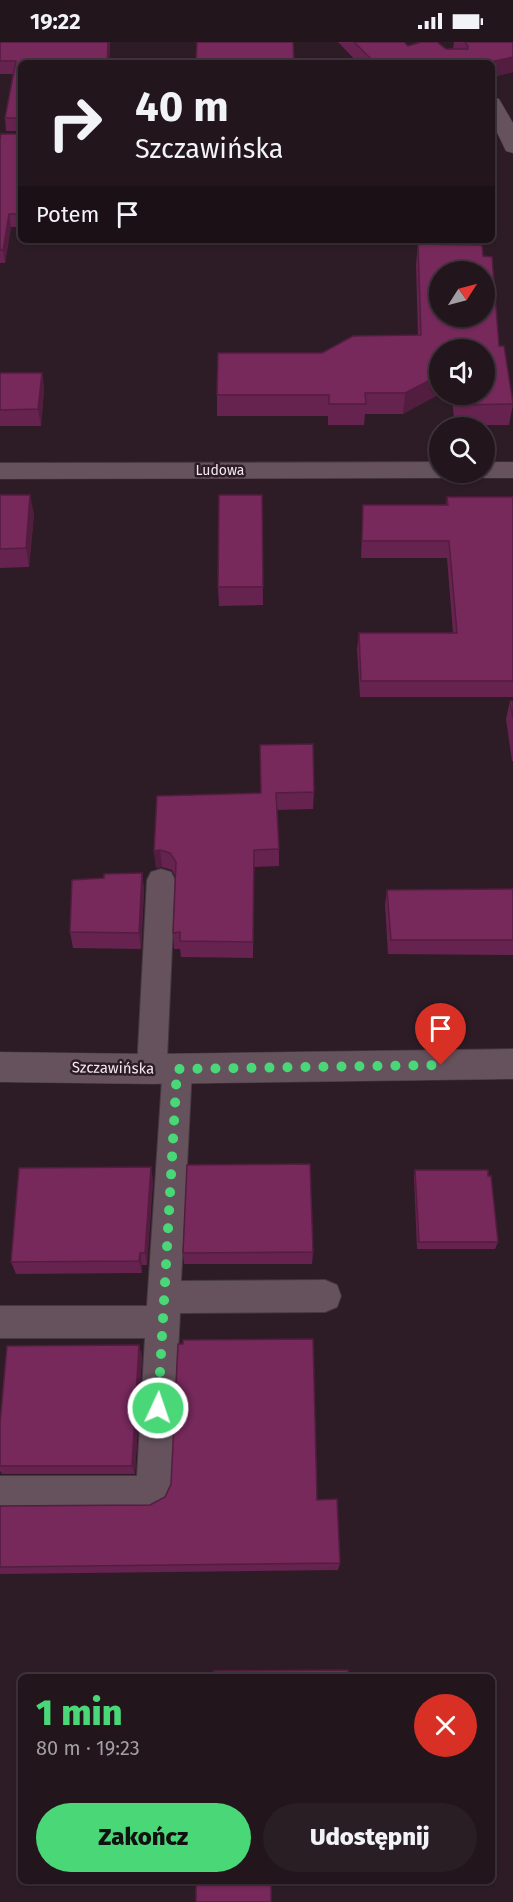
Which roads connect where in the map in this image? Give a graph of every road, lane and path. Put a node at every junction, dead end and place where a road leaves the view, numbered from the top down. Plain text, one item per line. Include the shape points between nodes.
1 (495, 112) edge
2 (505, 141) edge
3 (429, 470) edge
4 (495, 470) edge
5 (513, 470) edge
6 (0, 471) edge
7 (161, 880) dead end
8 (513, 1064) edge
9 (0, 1066) edge
10 (164, 1069) junction
11 (325, 1296) dead end
12 (164, 1309) junction
13 (0, 1322) edge
14 (0, 1494) edge

1 - 2 street
3 - 6 street, Ludowa
4 - 5 street
7 - 10 lane
8 - 10 street, Szczawińska
9 - 10 street, Szczawińska
10 - 12 lane
11 - 12 lane
12 - 13 lane
12 - 14 lane via 153,1493

